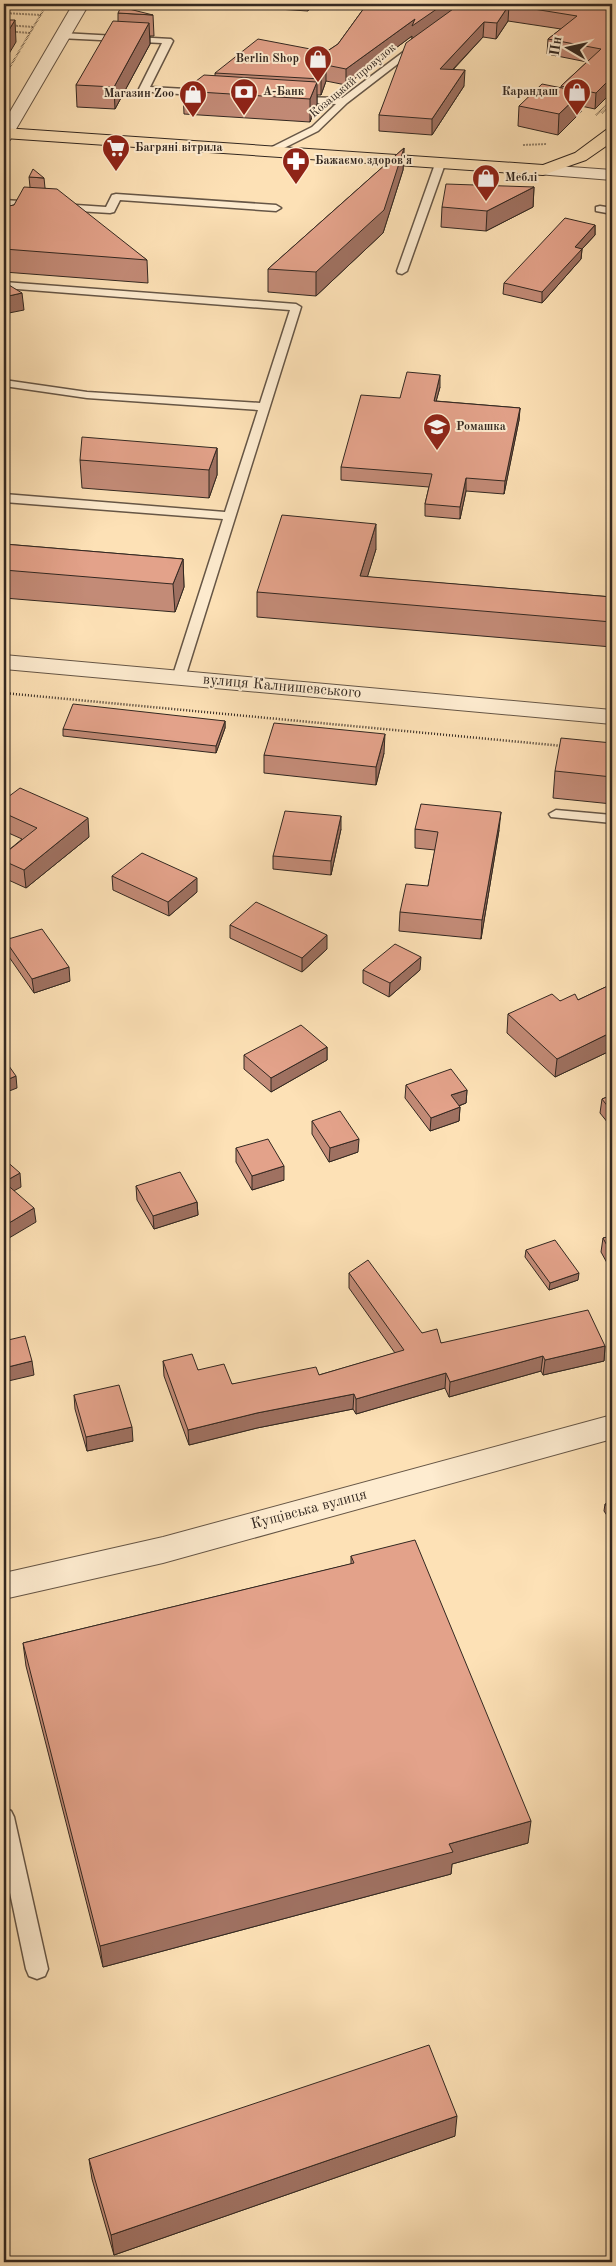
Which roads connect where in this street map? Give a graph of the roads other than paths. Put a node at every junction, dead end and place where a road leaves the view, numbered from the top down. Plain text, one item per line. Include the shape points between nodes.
1 (81, 4) edge
2 (62, 36) junction
3 (430, 36) edge
4 (216, 94) edge
5 (285, 98) edge
6 (344, 101) junction
7 (612, 133) edge
8 (4, 134) edge
9 (269, 152) junction
10 (440, 164) junction
11 (543, 170) junction
12 (612, 175) edge
13 (4, 203) edge
14 (276, 208) dead end
15 (600, 209) dead end
16 (612, 211) edge
17 (402, 271) dead end
18 (4, 285) edge
19 (4, 383) edge
20 (264, 407) junction
21 (4, 498) edge
22 (230, 516) junction
23 (4, 662) edge
24 (179, 678) junction
25 (612, 717) edge
26 (556, 814) dead end
27 (612, 819) edge
28 (612, 1427) edge
29 (4, 1586) edge
30 (4, 1817) edge
31 (37, 1969) dead end

1 - 2 street
2 - 4 lane via 168,41 145,89
2 - 8 street
3 - 6 lane, Козацький провулок
5 - 6 lane
6 - 9 lane, Козацький провулок via 315,129
7 - 11 highway via 580,158
8 - 9 highway
9 - 10 highway
10 - 11 highway
10 - 17 lane via 438,185
11 - 12 street
13 - 14 lane via 110,210 116,197
15 - 16 lane
18 - 20 lane via 296,307
19 - 20 lane via 87,394
20 - 22 lane
21 - 22 lane
22 - 24 lane
23 - 24 street, вулиця Калнишевського
24 - 25 street, вулиця Калнишевського
26 - 27 lane
28 - 29 street, Кущівська вулиця via 163,1550
30 - 31 lane

